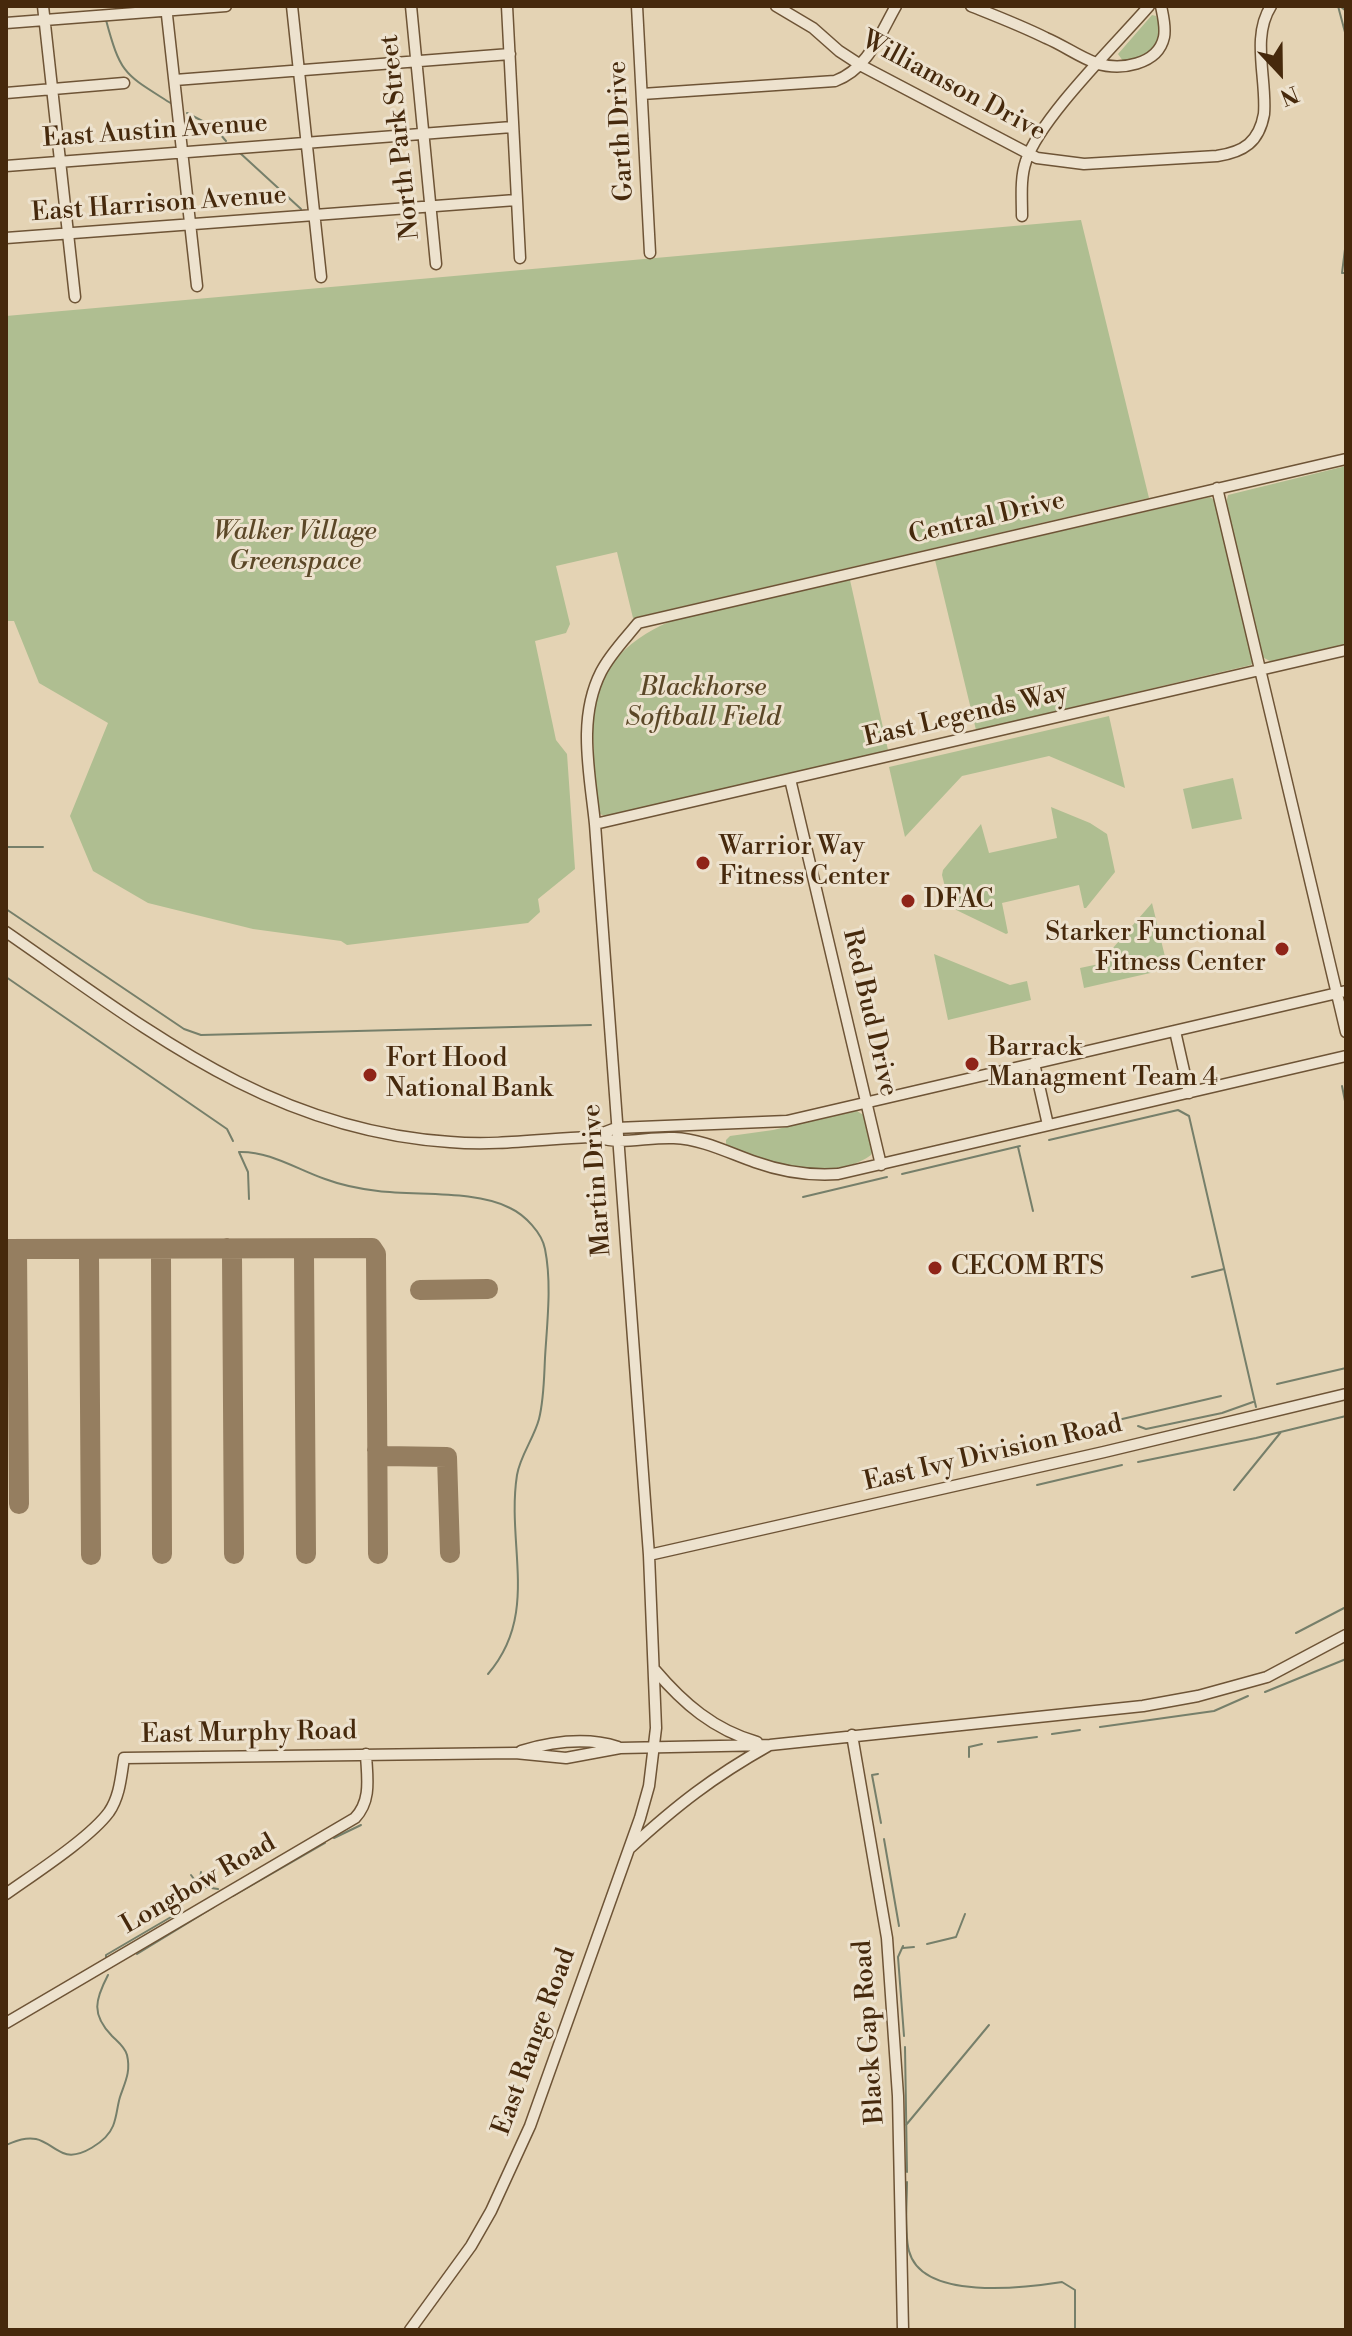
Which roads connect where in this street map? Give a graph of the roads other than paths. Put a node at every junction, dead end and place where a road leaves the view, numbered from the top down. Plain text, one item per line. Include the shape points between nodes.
1 (43, 6) edge
2 (226, 6) edge
3 (292, 6) edge
4 (411, 6) edge
5 (507, 6) edge
6 (637, 6) edge
7 (776, 6) edge
8 (896, 6) edge
9 (971, 6) edge
10 (1149, 6) edge
11 (1161, 6) edge
12 (1271, 6) edge
13 (167, 8) edge
14 (44, 20) junction
15 (6, 23) edge
16 (510, 54) junction
17 (417, 61) junction
18 (1098, 64) junction
19 (862, 66) junction
20 (299, 71) junction
21 (175, 80) junction
22 (124, 83) dead end
23 (52, 90) junction
24 (6, 93) edge
25 (642, 94) junction
26 (512, 127) junction
27 (424, 134) junction
28 (307, 142) junction
29 (182, 152) junction
30 (1029, 154) junction
31 (59, 162) junction
32 (6, 166) edge
33 (516, 200) junction
34 (431, 206) junction
35 (315, 215) junction
36 (1022, 216) dead end
37 (190, 224) junction
38 (67, 233) junction
39 (6, 238) edge
40 (650, 253) dead end
41 (520, 258) dead end
42 (436, 264) dead end
43 (321, 277) dead end
44 (197, 286) dead end
45 (75, 297) dead end
46 (1346, 459) edge
47 (1217, 488) junction
48 (638, 623) joint
49 (1346, 650) edge
50 (1261, 670) junction
51 (790, 779) junction
52 (595, 824) junction
53 (6, 932) edge
54 (1342, 992) edge
55 (1175, 1031) junction
56 (1346, 1032) edge
57 (1346, 1056) edge
58 (1034, 1063) junction
59 (1189, 1093) junction
60 (867, 1102) junction
61 (1048, 1125) junction
62 (616, 1128) junction
63 (593, 1137) junction
64 (617, 1141) junction
65 (881, 1165) junction
66 (1346, 1394) edge
67 (649, 1555) junction
68 (1346, 1635) edge
69 (655, 1670) junction
70 (852, 1735) junction
71 (770, 1745) junction
72 (620, 1748) junction
73 (654, 1749) junction
74 (515, 1753) junction
75 (366, 1754) junction
76 (630, 1848) junction
77 (6, 1894) edge
78 (6, 2023) edge
79 (410, 2330) edge
80 (903, 2330) edge

1 - 14 street
2 - 13 street
3 - 20 street
4 - 17 street, North Park Street
5 - 16 street
6 - 25 street, Garth Drive
7 - 19 street, Williamson Drive
8 - 19 street
9 - 18 street
10 - 18 street
11 - 18 street via 1164,40 1156,53 1140,63
12 - 30 street, Williamson Drive via 1261,33 1265,103 1259,132 1248,147 1217,156 1084,164
13 - 14 street
13 - 21 street
14 - 15 street
14 - 23 street
16 - 17 street
16 - 26 street
17 - 20 street
17 - 27 street, North Park Street
18 - 30 street
19 - 25 street via 844,78 817,84
19 - 30 street, Williamson Drive
20 - 21 street
20 - 28 street
21 - 29 street
22 - 23 street
23 - 24 street
23 - 31 street
25 - 40 street, Garth Drive
26 - 27 street, East Austin Avenue
26 - 33 street
27 - 28 street, East Austin Avenue
27 - 34 street, North Park Street
28 - 29 street, East Austin Avenue
28 - 35 street
29 - 31 street, East Austin Avenue
29 - 37 street
30 - 36 street
31 - 32 street, East Austin Avenue
31 - 38 street
33 - 34 street, East Harrison Avenue
33 - 41 street
34 - 35 street, East Harrison Avenue
34 - 42 street, North Park Street
35 - 37 street, East Harrison Avenue
35 - 43 street
37 - 38 street, East Harrison Avenue
37 - 44 street
38 - 39 street, East Harrison Avenue
38 - 45 street
46 - 47 street, Central Drive
47 - 48 street, Central Drive
47 - 50 street
48 - 52 street, Martin Drive via 602,671 591,700 587,742
49 - 50 street, East Legends Way
50 - 51 street, East Legends Way
50 - 54 street
51 - 52 street, East Legends Way
51 - 60 street, Red Bud Drive
52 - 62 street, Martin Drive
53 - 63 street via 192,1059 294,1108 379,1132 450,1142
54 - 55 street
54 - 56 street
55 - 58 street
55 - 59 street
57 - 59 street
58 - 60 street
58 - 61 street
59 - 61 street
60 - 62 street via 773,1123
60 - 65 street, Red Bud Drive
61 - 65 street
62 - 63 street
62 - 64 street, Martin Drive
63 - 64 street
64 - 65 street via 688,1139 807,1175
64 - 67 street, Martin Drive
66 - 67 street, East Ivy Division Road
67 - 69 street, Martin Drive
68 - 70 street via 1267,1677 1198,1696
69 - 71 street via 711,1722
69 - 73 street, Martin Drive
70 - 71 street
70 - 80 street, Black Gap Road via 887,1938 898,2096
71 - 73 street
71 - 76 street via 706,1783
72 - 73 street
72 - 74 street, East Murphy Road via 566,1758
72 - 74 street, East Murphy Road via 602,1742 545,1744
73 - 76 street, East Range Road
74 - 75 street, East Murphy Road
75 - 77 street, East Murphy Road via 124,1758 109,1812
75 - 78 street, Longbow Road via 366,1799 355,1818
76 - 79 street, East Range Road via 530,2126 471,2246

